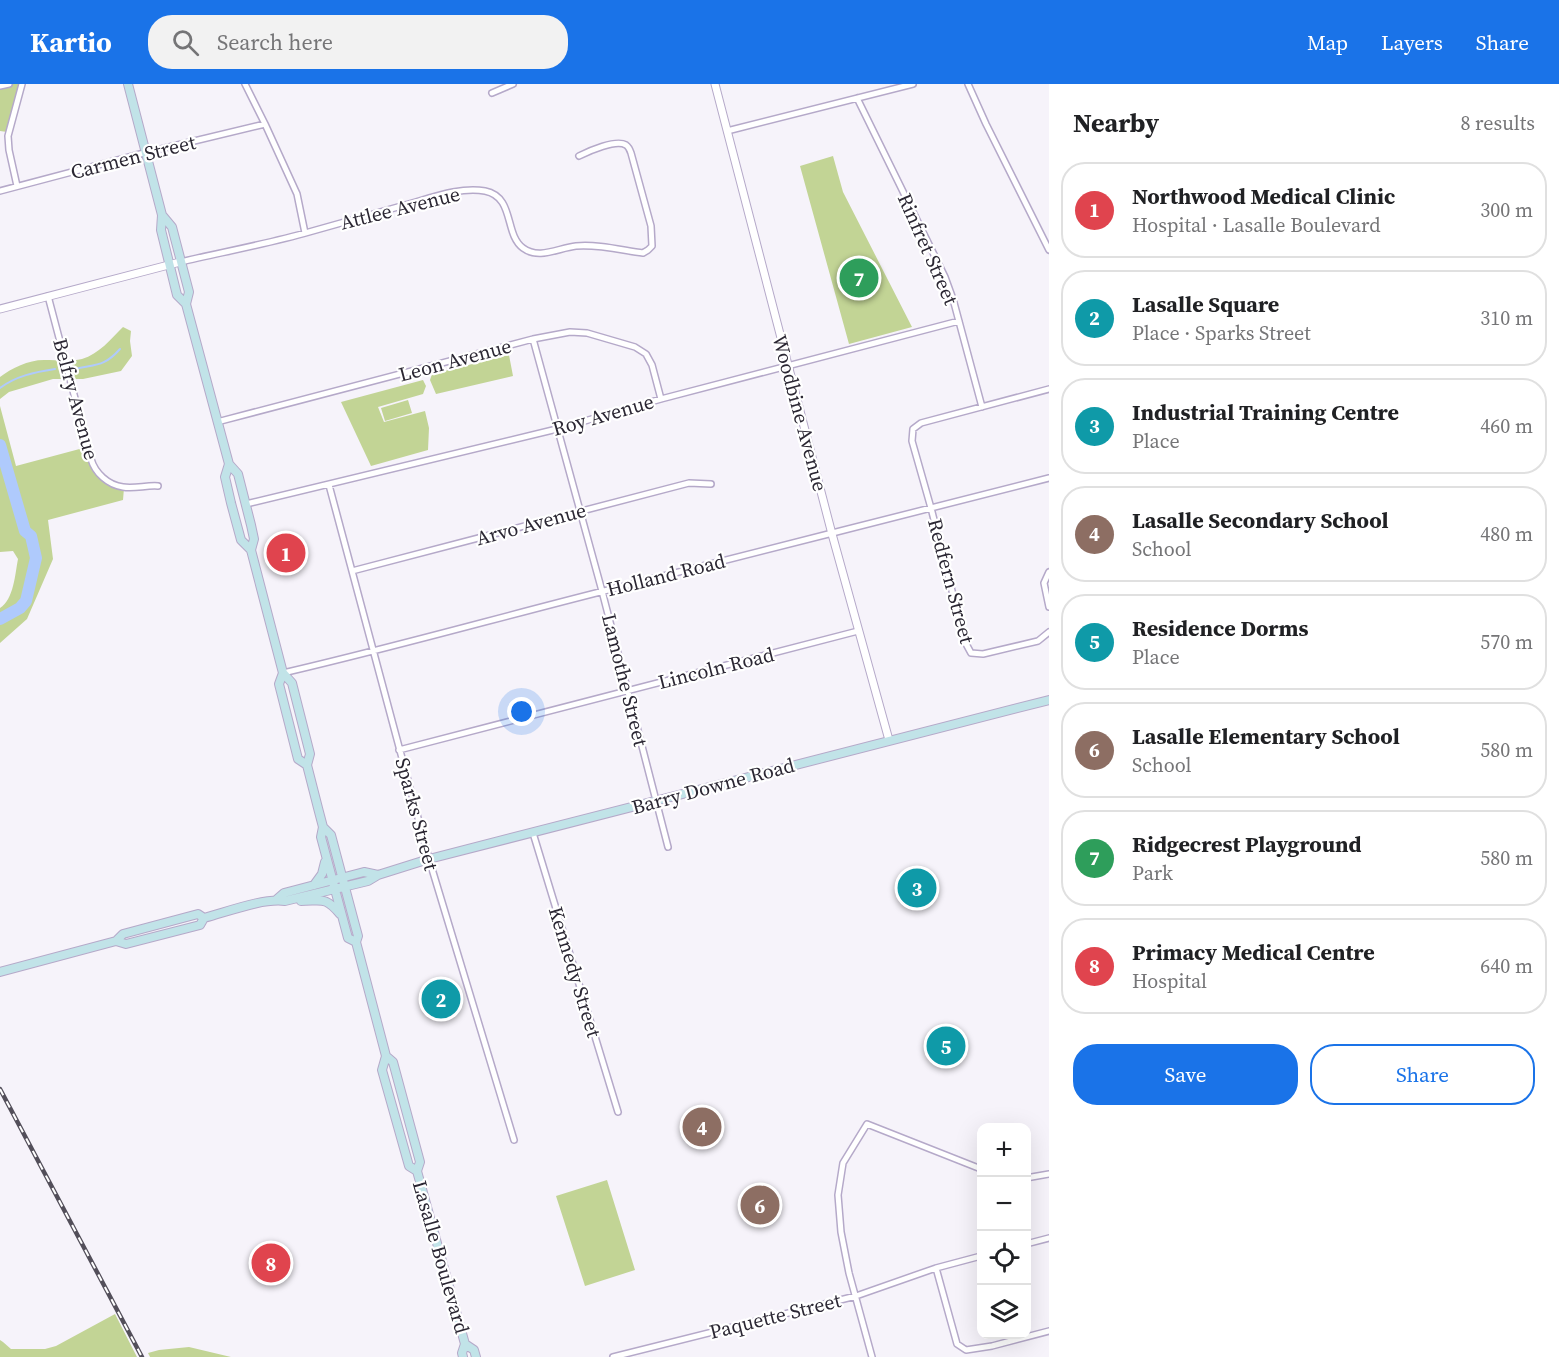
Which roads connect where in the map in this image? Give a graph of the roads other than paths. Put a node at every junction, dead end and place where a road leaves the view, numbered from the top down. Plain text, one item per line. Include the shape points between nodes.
1 (9, 84) edge
2 (22, 84) edge
3 (128, 84) edge
4 (245, 84) edge
5 (513, 84) edge
6 (715, 84) edge
7 (913, 84) edge
8 (968, 84) edge
9 (0, 86) edge
10 (492, 93) dead end
11 (857, 98) junction
12 (266, 124) junction
13 (727, 131) junction
14 (146, 152) junction
15 (579, 156) dead end
16 (17, 186) junction
17 (0, 191) edge
18 (162, 215) junction
19 (305, 233) junction
20 (1049, 250) edge
21 (180, 262) junction
22 (170, 265) junction
23 (48, 296) junction
24 (186, 304) junction
25 (0, 309) edge
26 (959, 321) junction
27 (533, 339) junction
28 (788, 367) junction
29 (1049, 389) edge
30 (661, 399) junction
31 (982, 406) junction
32 (217, 422) junction
33 (557, 429) junction
34 (229, 464) junction
35 (1049, 478) edge
36 (711, 484) dead end
37 (329, 485) junction
38 (158, 486) dead end
39 (246, 504) junction
40 (931, 508) junction
41 (580, 511) junction
42 (832, 534) junction
43 (251, 550) junction
44 (351, 571) junction
45 (1049, 572) edge
46 (602, 591) junction
47 (1049, 607) edge
48 (858, 631) junction
49 (1049, 632) edge
50 (374, 652) junction
51 (283, 673) junction
52 (628, 690) junction
53 (1049, 700) edge
54 (889, 740) junction
55 (399, 750) junction
56 (308, 765) junction
57 (656, 802) junction
58 (323, 827) junction
59 (533, 833) junction
60 (668, 847) dead end
61 (325, 854) junction
62 (429, 859) junction
63 (378, 874) junction
64 (343, 877) junction
65 (332, 880) junction
66 (314, 885) junction
67 (345, 887) junction
68 (335, 889) junction
69 (276, 900) junction
70 (290, 900) junction
71 (343, 918) junction
72 (356, 942) junction
73 (0, 972) edge
74 (386, 1056) junction
75 (618, 1112) dead end
76 (514, 1140) dead end
77 (977, 1167) edge
78 (417, 1171) junction
79 (1049, 1174) edge
80 (1031, 1177) edge
81 (1049, 1238) edge
82 (1031, 1243) edge
83 (977, 1257) edge
84 (936, 1268) junction
85 (856, 1296) junction
86 (1049, 1331) edge
87 (465, 1344) junction
88 (464, 1357) edge
89 (476, 1357) edge
90 (613, 1357) edge
91 (872, 1357) edge

1 - 9 street
2 - 16 street via 8,136
3 - 14 main road, Lasalle Boulevard
4 - 12 street
5 - 10 street
6 - 13 street, Woodbine Avenue
7 - 11 street
8 - 20 street
11 - 13 street
11 - 26 street, Rinfret Street via 945,277
12 - 14 street, Carmen Street
12 - 19 street via 297,194
13 - 28 street, Woodbine Avenue
14 - 16 street, Carmen Street
14 - 18 main road, Lasalle Boulevard
15 - 19 street, Attlee Avenue via 596,148 619,144 628,147 651,226 652,246 648,250 643,253 591,245 533,253 522,248 515,238 500,200 488,191 474,189
16 - 17 street, Carmen Street
18 - 21 main road, Lasalle Boulevard via 172,227
18 - 22 main road, Lasalle Boulevard via 161,230
19 - 21 street, Attlee Avenue
21 - 22 street, Attlee Avenue
21 - 24 main road, Lasalle Boulevard via 189,292
22 - 23 street, Attlee Avenue
22 - 24 main road, Lasalle Boulevard via 177,295
23 - 25 street, Attlee Avenue
23 - 38 street, Belfry Avenue via 96,471 124,488
24 - 32 main road, Lasalle Boulevard
26 - 28 street, Roy Avenue
26 - 31 street, Rinfret Street
27 - 30 street, Leon Avenue via 587,333 635,347 646,354 652,365
27 - 32 street, Leon Avenue
27 - 33 street, Lamothe Street
28 - 30 street, Roy Avenue
28 - 42 street, Woodbine Avenue
29 - 31 street
30 - 33 street, Roy Avenue
31 - 40 street, Redfern Street via 921,423 913,429 912,441
32 - 34 main road, Lasalle Boulevard
33 - 37 street, Roy Avenue
33 - 41 street, Lamothe Street
34 - 39 main road, Lasalle Boulevard via 238,474
34 - 43 main road, Lasalle Boulevard via 225,477 228,490 241,540
35 - 40 street, Holland Road
36 - 41 street, Arvo Avenue via 689,483
37 - 39 street, Roy Avenue
37 - 44 street, Sparks Street
39 - 43 main road, Lasalle Boulevard via 254,538
40 - 42 street, Holland Road
40 - 49 street, Redfern Street via 971,653 983,654 1038,641
41 - 44 street, Arvo Avenue
41 - 46 street, Lamothe Street
42 - 46 street, Holland Road
42 - 48 street, Woodbine Avenue
43 - 51 main road, Lasalle Boulevard
44 - 50 street, Sparks Street
45 - 47 street via 1044,583
46 - 50 street, Holland Road
46 - 52 street, Lamothe Street
48 - 52 street, Lincoln Road
48 - 54 street, Woodbine Avenue
50 - 51 street, Holland Road
50 - 55 street, Sparks Street
51 - 56 main road, Lasalle Boulevard via 292,683 310,754
51 - 56 main road, Lasalle Boulevard via 279,684 298,759
52 - 55 street, Lincoln Road
52 - 57 street, Lamothe Street
53 - 54 main road, Barry Downe Road
54 - 57 main road, Barry Downe Road
55 - 62 street, Sparks Street
56 - 58 main road, Lasalle Boulevard
57 - 59 main road, Barry Downe Road
57 - 60 street, Lamothe Street
58 - 61 main road, Lasalle Boulevard
58 - 64 main road, Lasalle Boulevard via 331,835
59 - 62 main road, Barry Downe Road
59 - 75 street, Kennedy Street
61 - 65 main road, Lasalle Boulevard
61 - 66 main road via 324,869
62 - 63 main road, Barry Downe Road
62 - 76 street, Sparks Street
63 - 64 main road, Barry Downe Road via 364,872
63 - 67 main road, Barry Downe Road
64 - 65 main road, Barry Downe Road
64 - 67 main road, Lasalle Boulevard
65 - 66 main road, Barry Downe Road
65 - 68 main road, Lasalle Boulevard
66 - 69 main road, Barry Downe Road via 284,893
67 - 68 main road, Barry Downe Road
67 - 72 main road, Lasalle Boulevard via 358,936
68 - 70 main road, Barry Downe Road
68 - 71 main road, Lasalle Boulevard
69 - 70 main road, Barry Downe Road
69 - 73 main road, Barry Downe Road via 204,918 198,914
70 - 71 main road via 325,900
71 - 72 main road, Lasalle Boulevard via 348,938
72 - 74 main road, Lasalle Boulevard
74 - 78 main road, Lasalle Boulevard via 393,1062 420,1162
74 - 78 main road, Lasalle Boulevard via 382,1070 409,1166
77 - 85 street via 867,1124 843,1163 838,1195 841,1232
78 - 87 main road, Lasalle Boulevard
79 - 80 street
81 - 82 street
83 - 84 street, Paquette Street
84 - 85 street, Paquette Street
84 - 86 street via 957,1344 966,1350
85 - 90 street, Paquette Street
85 - 91 street
87 - 88 main road, Lasalle Boulevard
87 - 89 main road, Lasalle Boulevard

